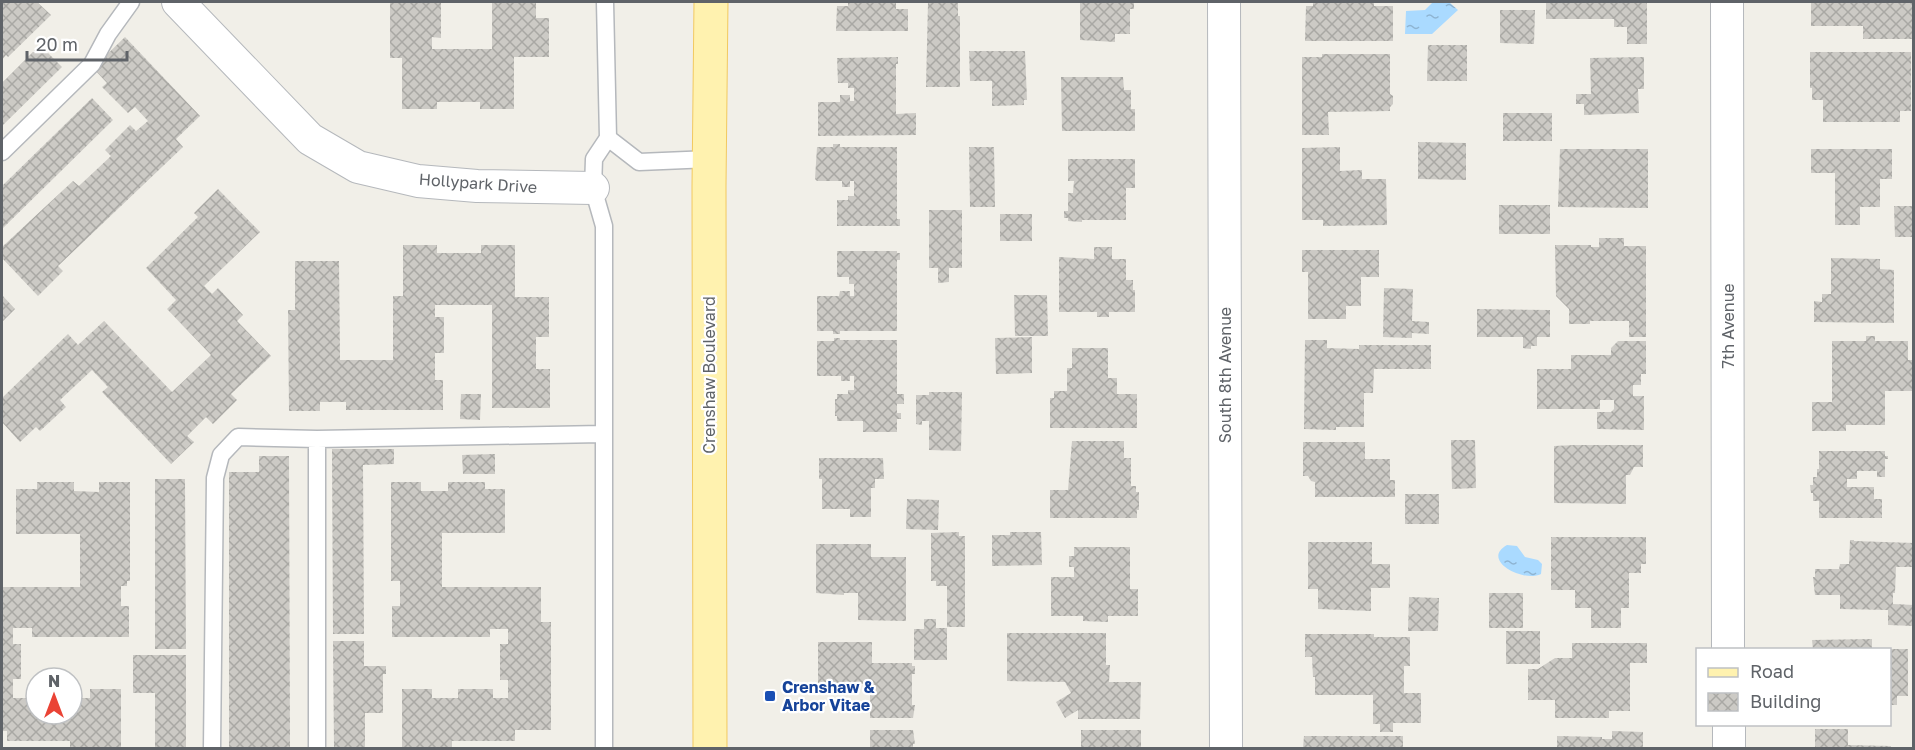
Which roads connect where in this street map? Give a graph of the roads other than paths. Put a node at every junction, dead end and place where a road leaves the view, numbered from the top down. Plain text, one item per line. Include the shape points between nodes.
1 (131, 2) edge
2 (178, 2) edge
3 (605, 2) edge
4 (711, 2) edge
5 (1224, 2) edge
6 (1727, 2) edge
7 (608, 138) junction
8 (2, 152) edge
9 (710, 159) junction
10 (593, 188) junction
11 (602, 434) junction
12 (316, 438) junction
13 (1728, 648) edge
14 (1729, 726) edge
15 (212, 748) edge
16 (317, 748) edge
17 (604, 748) edge
18 (710, 748) edge
19 (1226, 748) edge
20 (1729, 748) edge

1 - 8 lane via 92,64
2 - 10 street, Hollypark Drive via 310,139 358,167 418,181
3 - 7 lane
4 - 9 main road, Crenshaw Boulevard
5 - 19 street, South 8th Avenue
6 - 13 street, 7th Avenue
7 - 9 lane via 639,162
7 - 10 lane via 594,159
9 - 18 main road, Crenshaw Boulevard
10 - 11 lane via 604,226
11 - 12 lane
11 - 17 lane
12 - 15 lane via 238,437 221,455 215,478
12 - 16 lane
14 - 20 street

